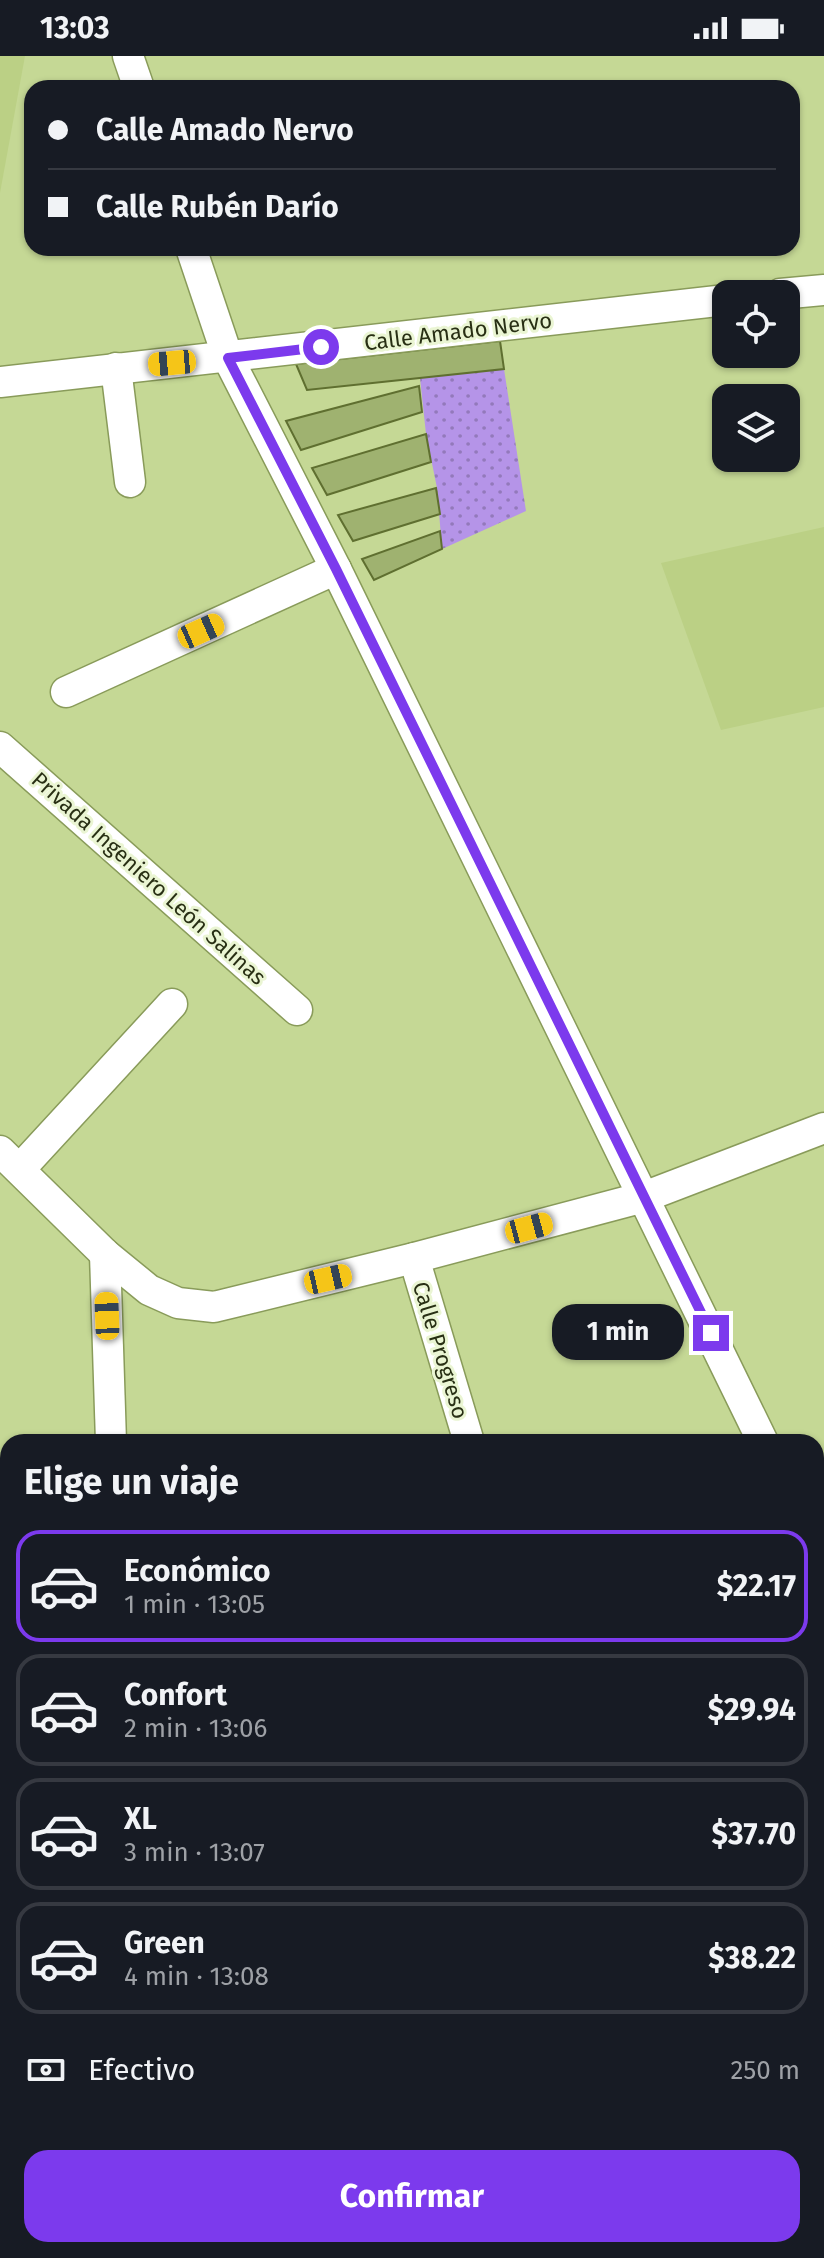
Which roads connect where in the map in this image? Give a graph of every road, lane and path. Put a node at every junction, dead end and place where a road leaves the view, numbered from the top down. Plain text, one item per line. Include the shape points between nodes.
1 (128, 56) edge
2 (136, 80) edge
3 (194, 256) edge
4 (824, 290) edge
5 (800, 292) edge
6 (712, 302) edge
7 (228, 358) junction
8 (116, 368) junction
9 (0, 382) edge
10 (130, 482) dead end
11 (336, 569) junction
12 (66, 692) dead end
13 (0, 747) edge
14 (172, 1004) dead end
15 (297, 1010) dead end
16 (824, 1128) edge
17 (10, 1160) edge
18 (644, 1197) junction
19 (105, 1254) junction
20 (414, 1258) junction
21 (111, 1434) edge
22 (467, 1434) edge
23 (759, 1434) edge

1 - 2 street
3 - 7 street
4 - 5 street
6 - 7 street, Calle Amado Nervo
7 - 8 street, Calle Amado Nervo
7 - 11 street
8 - 9 street, Calle Amado Nervo
8 - 10 street
11 - 12 street
11 - 18 street
13 - 15 street, Privada Ingeniero León Salinas
14 - 17 street
16 - 18 street
17 - 19 street
18 - 20 street
18 - 23 street
19 - 20 street via 149,1290 178,1303 214,1307
19 - 21 street
20 - 22 street, Calle Progreso

